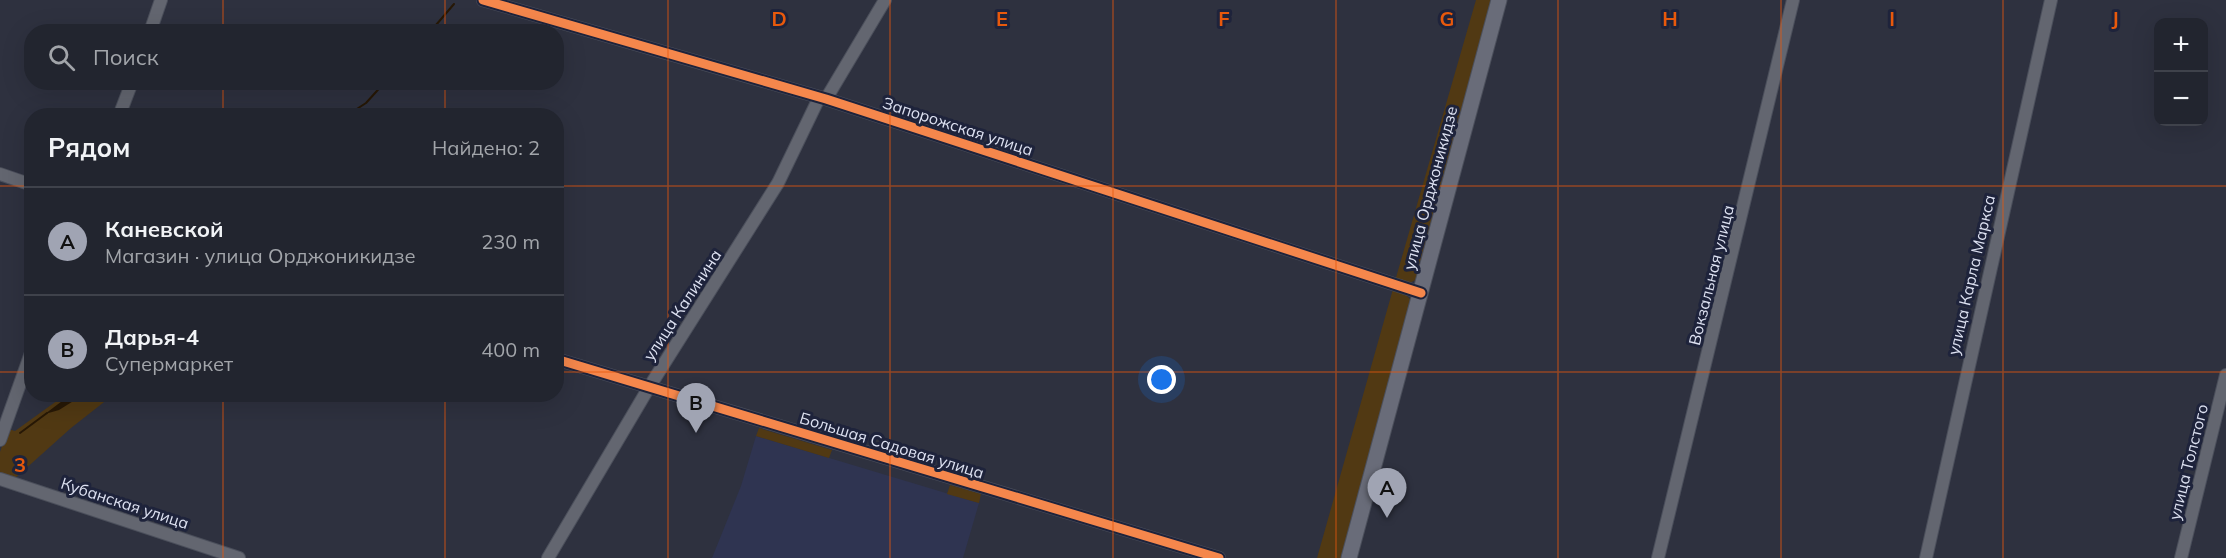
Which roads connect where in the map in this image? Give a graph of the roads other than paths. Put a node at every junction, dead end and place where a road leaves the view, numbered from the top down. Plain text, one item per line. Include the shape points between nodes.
1 (161, 0) edge
2 (483, 0) edge
3 (885, 0) edge
4 (1499, 0) edge
5 (1793, 0) edge
6 (2051, 0) edge
7 (153, 24) edge
8 (129, 90) edge
9 (823, 99) junction
10 (121, 108) edge
11 (0, 174) edge
12 (24, 182) edge
13 (1420, 293) junction
14 (564, 362) edge
15 (24, 369) edge
16 (2226, 375) edge
17 (2226, 380) edge
18 (648, 389) junction
19 (4, 415) edge
20 (0, 440) edge
21 (0, 479) edge
22 (239, 558) edge
23 (548, 558) edge
24 (1219, 558) edge
25 (1349, 558) edge
26 (1658, 558) edge
27 (1926, 558) edge
28 (2182, 558) edge

1 - 7 street
2 - 9 street, Запорожская улица
3 - 9 street, улица Калинина
4 - 13 main road, улица Орджоникидзе
5 - 26 street, Вокзальная улица
6 - 27 street, улица Карла Маркса
8 - 10 street
9 - 13 street, Запорожская улица
9 - 18 street, улица Калинина via 778,183
11 - 12 street
13 - 25 main road, улица Орджоникидзе
14 - 18 street, Большая Садовая улица
15 - 19 street
16 - 28 street, улица Толстого
17 - 28 street, улица Толстого
18 - 23 street, улица Калинина
18 - 24 street, Большая Садовая улица
19 - 20 street
21 - 22 street, Кубанская улица

